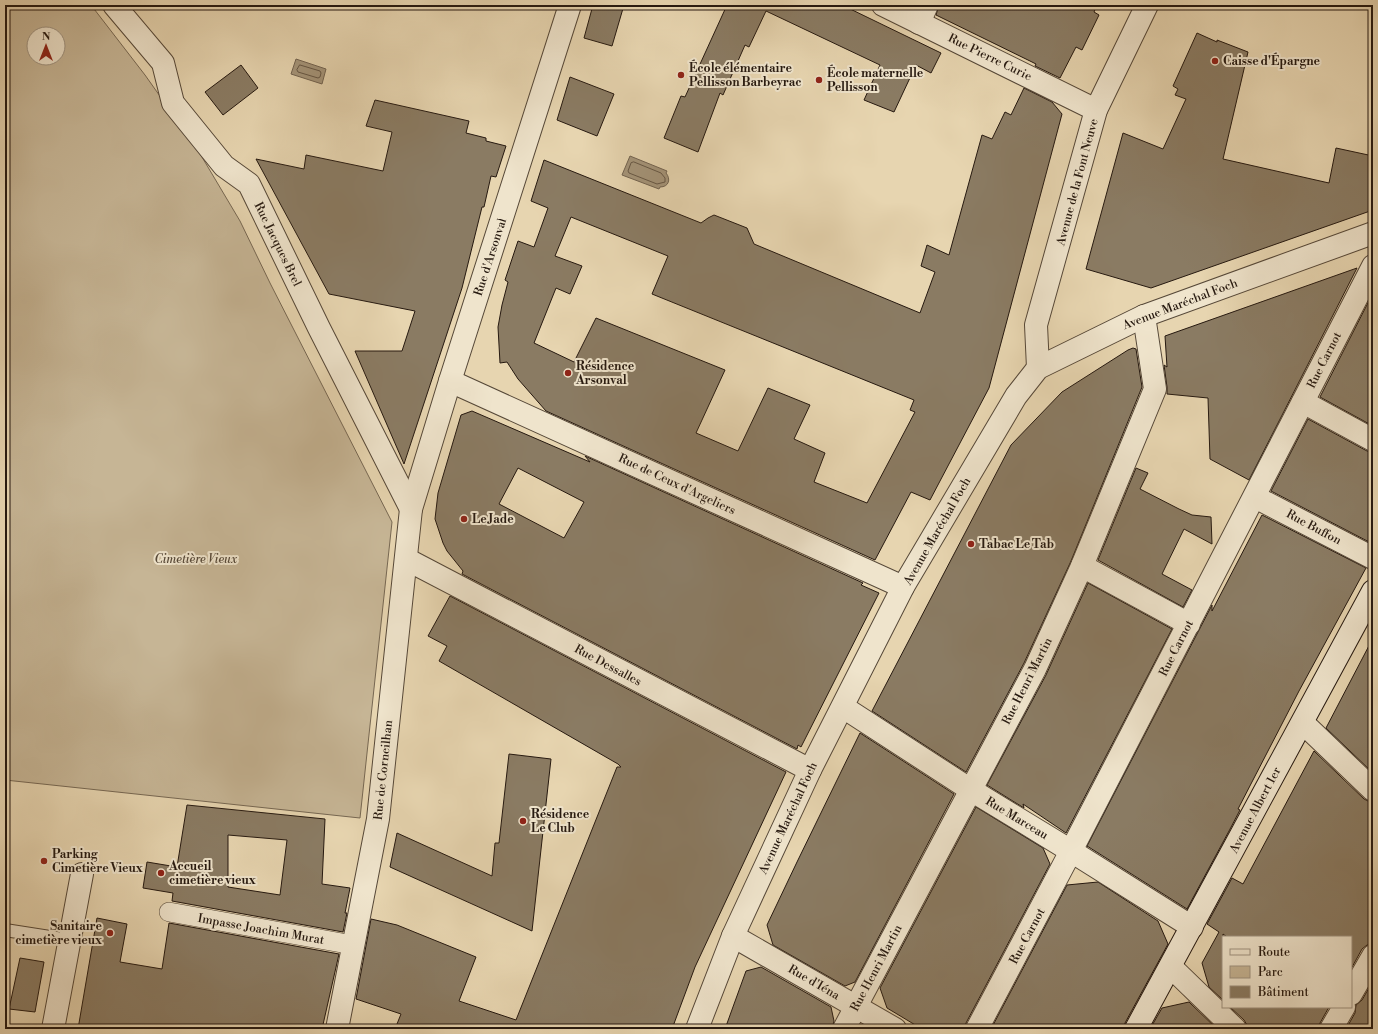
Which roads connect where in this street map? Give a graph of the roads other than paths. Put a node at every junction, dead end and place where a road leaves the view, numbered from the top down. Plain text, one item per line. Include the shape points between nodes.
1 (114, 5) edge
2 (570, 5) edge
3 (883, 5) edge
4 (1147, 5) edge
5 (923, 14) edge
6 (1096, 110) junction
7 (1373, 233) edge
8 (1373, 266) edge
9 (1144, 316) junction
10 (1038, 368) junction
11 (450, 381) junction
12 (1303, 402) junction
13 (1373, 440) edge
14 (1255, 497) junction
15 (411, 509) junction
16 (1373, 558) edge
17 (406, 559) junction
18 (1082, 566) junction
19 (903, 587) junction
20 (1373, 591) edge
21 (1189, 624) junction
22 (843, 707) junction
23 (1302, 723) junction
24 (810, 770) junction
25 (971, 790) junction
26 (1373, 790) edge
27 (1072, 851) junction
28 (82, 874) dead end
29 (169, 912) dead end
30 (1192, 927) junction
31 (5, 930) edge
32 (733, 936) junction
33 (69, 940) junction
34 (353, 945) junction
35 (1373, 956) edge
36 (1170, 967) junction
37 (1352, 992) edge
38 (856, 1007) junction
39 (1343, 1008) edge
40 (53, 1029) edge
41 (336, 1029) edge
42 (697, 1029) edge
43 (844, 1029) edge
44 (895, 1029) edge
45 (977, 1029) edge
46 (1136, 1029) edge
47 (1235, 1029) edge
48 (1331, 1029) edge

1 - 15 street, Rue Jacques Brel via 163,63 173,103 224,166 249,184
2 - 11 street, Rue d'Arsonval
3 - 5 street, Rue Pierre Curie
4 - 6 street, Avenue de la Font Neuve
5 - 6 street, Rue Pierre Curie
6 - 10 street, Avenue de la Font Neuve via 1036,325
7 - 9 street, Avenue Maréchal Foch
8 - 12 street, Rue Carnot
9 - 10 street, Avenue Maréchal Foch
9 - 18 street, Rue Henri Martin via 1155,389
10 - 19 street, Avenue Maréchal Foch via 1016,396
11 - 15 street, Rue d'Arsonval
11 - 19 street, Rue de Ceux d'Argeliers
12 - 13 street
12 - 14 street, Rue Carnot
14 - 16 street, Rue Buffon
14 - 21 street, Rue Carnot
15 - 17 street, Rue de Corneilhan
17 - 24 street, Rue Dessalles
17 - 34 street, Rue de Corneilhan via 378,819
18 - 21 street
18 - 25 street, Rue Henri Martin via 1035,669
19 - 22 street, Avenue Maréchal Foch
20 - 23 street, Avenue Albert 1er
21 - 27 street, Rue Carnot
22 - 24 street, Avenue Maréchal Foch
22 - 25 street, Rue Marceau
23 - 26 street
23 - 30 street, Avenue Albert 1er
24 - 32 street, Avenue Maréchal Foch
25 - 27 street, Rue Marceau
25 - 38 street, Rue Henri Martin
27 - 30 street, Rue Marceau
27 - 45 street, Rue Carnot
28 - 33 street
29 - 34 street, Impasse Joachim Murat
30 - 36 street, Avenue Albert 1er
31 - 33 lane
32 - 38 street, Rue d'Iéna
32 - 42 street, Avenue Maréchal Foch
33 - 40 street
34 - 41 street, Rue de Corneilhan
35 - 37 street
36 - 46 street, Avenue Albert 1er
36 - 47 street
38 - 43 street, Rue Henri Martin
38 - 44 street, Rue d'Iéna
39 - 48 street

